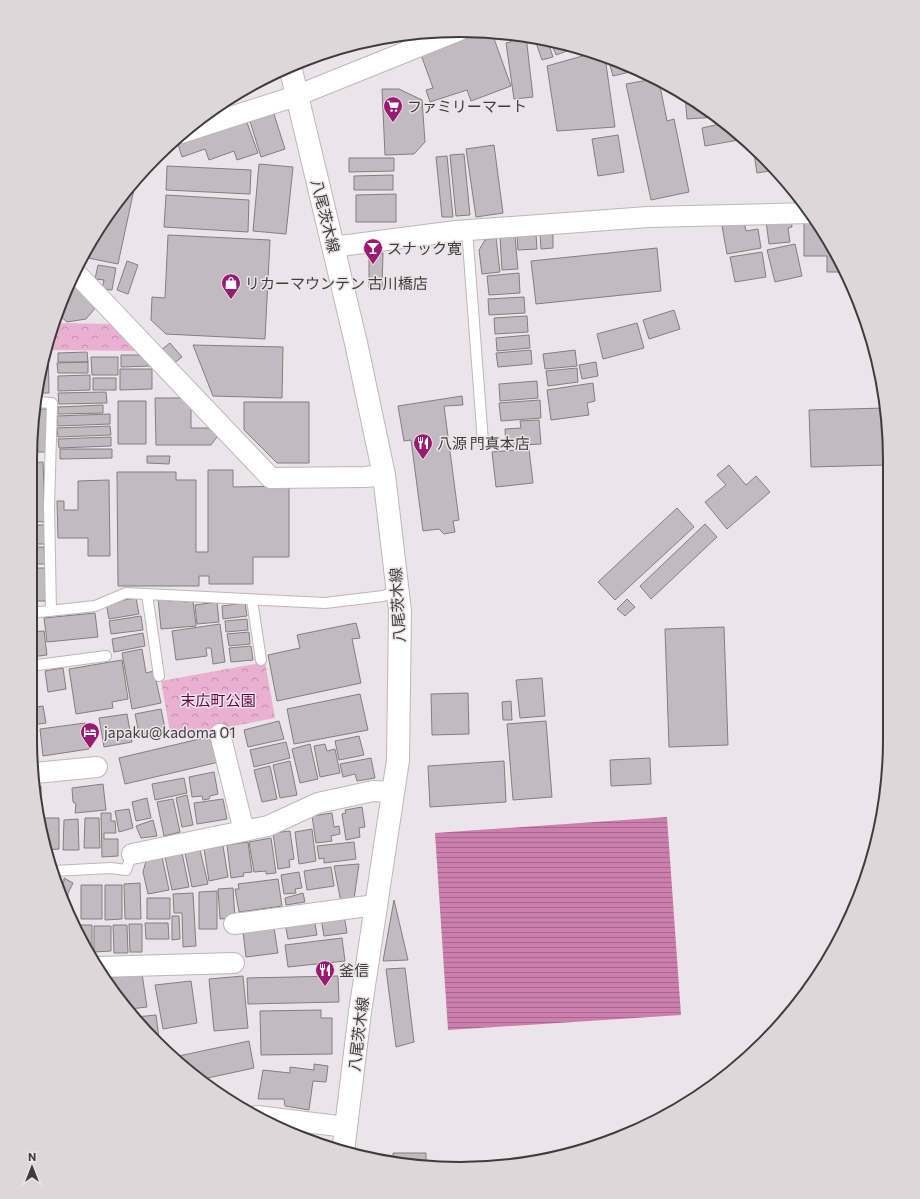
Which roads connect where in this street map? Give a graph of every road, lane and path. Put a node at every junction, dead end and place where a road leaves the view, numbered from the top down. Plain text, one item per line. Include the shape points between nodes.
1 (441, 38) edge
2 (291, 72) edge
3 (296, 96) junction
4 (198, 128) edge
5 (804, 213) edge
6 (467, 230) junction
7 (333, 247) junction
8 (79, 277) edge
9 (41, 402) edge
10 (483, 442) dead end
11 (384, 475) junction
12 (398, 591) junction
13 (147, 594) junction
14 (252, 600) junction
15 (51, 611) junction
16 (37, 612) edge
17 (106, 656) dead end
18 (261, 660) dead end
19 (37, 665) edge
20 (159, 676) dead end
21 (220, 734) dead end
22 (97, 767) dead end
23 (39, 773) edge
24 (392, 792) junction
25 (244, 831) junction
26 (132, 854) joint
27 (58, 871) edge
28 (375, 905) junction
29 (234, 924) dead end
30 (234, 963) dead end
31 (104, 967) edge
32 (273, 1118) edge
33 (346, 1128) junction
34 (344, 1146) edge

1 - 3 street
2 - 3 main road, 八尾茨木線
3 - 4 street
3 - 7 main road, 八尾茨木線
5 - 6 street via 648,217
6 - 7 street
6 - 10 lane
7 - 11 main road, 八尾茨木線
8 - 11 street via 271,478
9 - 15 lane via 52,403 49,506
11 - 12 main road, 八尾茨木線
12 - 14 lane via 383,596 325,603
12 - 24 main road, 八尾茨木線 via 398,760
13 - 14 lane
13 - 15 lane via 126,593 96,606
13 - 20 lane
14 - 18 lane
15 - 16 lane
17 - 19 lane
21 - 25 street
22 - 23 street
24 - 25 street via 373,791 318,803 268,826
24 - 28 main road, 八尾茨木線
25 - 26 street
26 - 27 lane via 126,870 111,868
28 - 29 street
28 - 33 main road, 八尾茨木線
30 - 31 street
32 - 33 street
33 - 34 main road, 八尾茨木線

